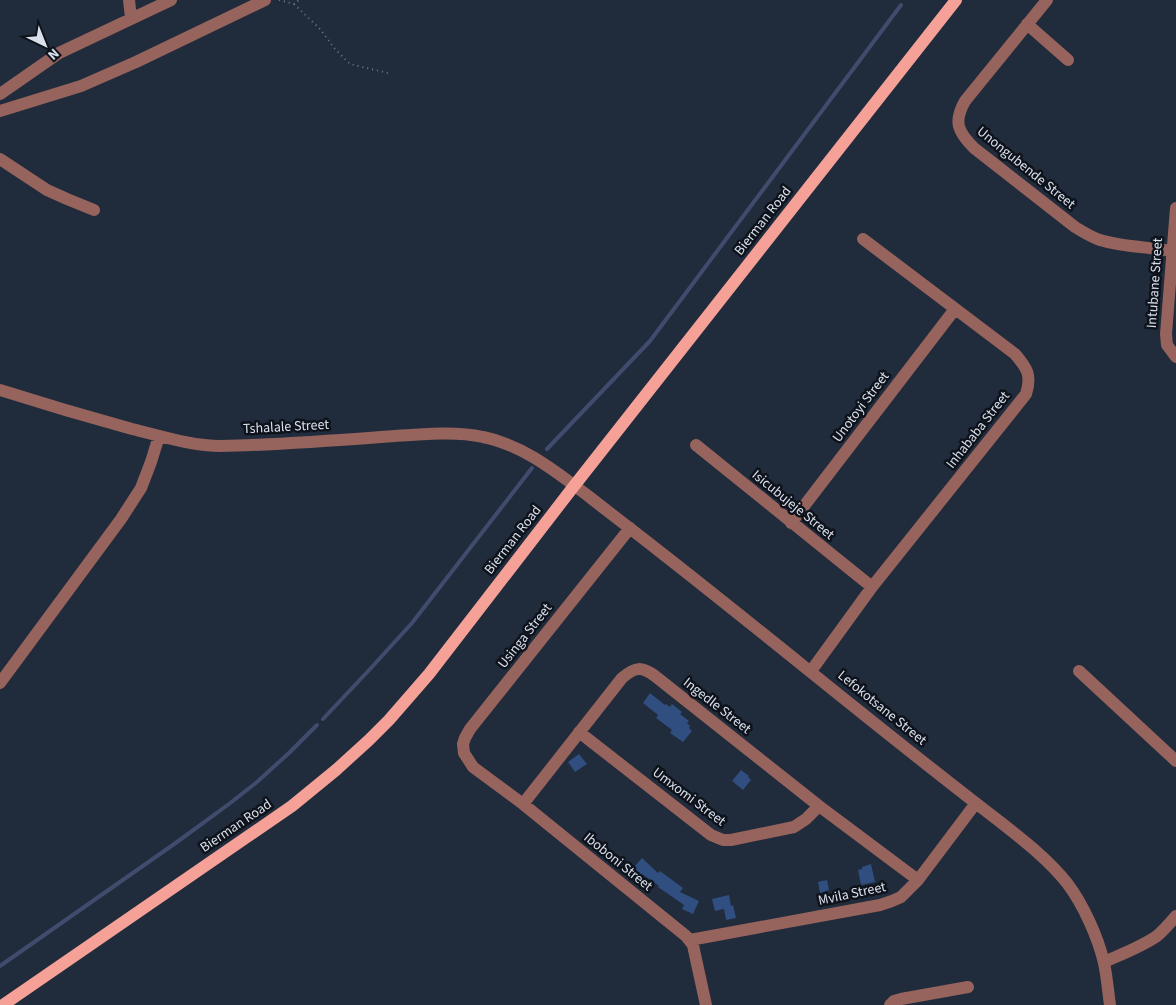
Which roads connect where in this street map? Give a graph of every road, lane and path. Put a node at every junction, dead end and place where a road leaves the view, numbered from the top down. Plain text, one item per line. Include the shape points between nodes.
1 (128, 0) edge
2 (172, 0) edge
3 (265, 0) edge
4 (279, 0) edge
5 (299, 0) edge
6 (946, 0) edge
7 (956, 0) edge
8 (1047, 0) edge
9 (294, 4) junction
10 (131, 18) junction
11 (1027, 24) junction
12 (1068, 60) dead end
13 (388, 73) dead end
14 (0, 94) edge
15 (0, 112) edge
16 (0, 159) edge
17 (1176, 208) edge
18 (94, 210) dead end
19 (863, 239) dead end
20 (1172, 251) junction
21 (955, 309) junction
22 (1176, 357) edge
23 (0, 390) edge
24 (159, 436) junction
25 (696, 445) dead end
26 (572, 484) junction
27 (792, 522) junction
28 (630, 528) junction
29 (872, 587) junction
30 (811, 671) junction
31 (1079, 671) dead end
32 (0, 683) edge
33 (579, 732) junction
34 (1176, 761) edge
35 (473, 767) joint
36 (976, 803) junction
37 (523, 804) junction
38 (819, 806) junction
39 (918, 880) junction
40 (1176, 916) edge
41 (690, 940) junction
42 (1104, 962) junction
43 (968, 987) dead end
44 (0, 1001) edge
45 (3, 1005) edge
46 (706, 1005) edge
47 (890, 1005) edge
48 (1110, 1005) edge

1 - 10 street
2 - 10 street
3 - 15 street via 80,86
4 - 9 path
5 - 9 path
6 - 26 main road, Bierman Road
7 - 26 main road, Bierman Road
8 - 11 street, Unongubende Street
9 - 13 path via 350,64
10 - 14 street via 59,53
11 - 12 street
11 - 20 street, Unongubende Street via 965,101 958,121 961,132 974,148 1088,235 1113,243
16 - 18 street via 47,190
17 - 20 street, Intubane Street
19 - 21 street, Inhababa Street
20 - 22 street, Intubane Street via 1166,334 1167,345
21 - 27 street, Unotoyi Street
21 - 29 street, Inhababa Street via 1015,354 1029,375 1029,385 1026,394
23 - 24 street, Tshalale Street
24 - 26 street, Tshalale Street via 218,446 436,434 481,436 527,453
24 - 32 street via 141,488
25 - 27 street, Isicubujeje Street
26 - 28 street, Lefokotsane Street
26 - 44 main road, Bierman Road via 416,678 384,715 332,765 287,802
26 - 45 main road, Bierman Road via 429,674 389,720 336,770 292,806
27 - 29 street, Isicubujeje Street
28 - 30 street, Lefokotsane Street
28 - 35 street, Usinga Street via 465,738 464,753
29 - 30 street, Inhababa Street
30 - 36 street, Lefokotsane Street
31 - 34 street
33 - 37 street, Ingedle Street
33 - 38 street, Umxomi Street via 711,835 723,840 794,827
33 - 38 street, Ingedle Street via 622,678 639,668 655,676
35 - 37 street, Iboboni Street
36 - 39 street, Mvila Street
36 - 42 street, Lefokotsane Street via 1030,846 1066,882 1080,902
37 - 41 street, Iboboni Street
38 - 39 street, Ingedle Street
39 - 41 street, Mvila Street via 901,897 880,905
40 - 42 street via 1157,936
41 - 46 street
42 - 48 street, Lefokotsane Street
43 - 47 street via 901,999

